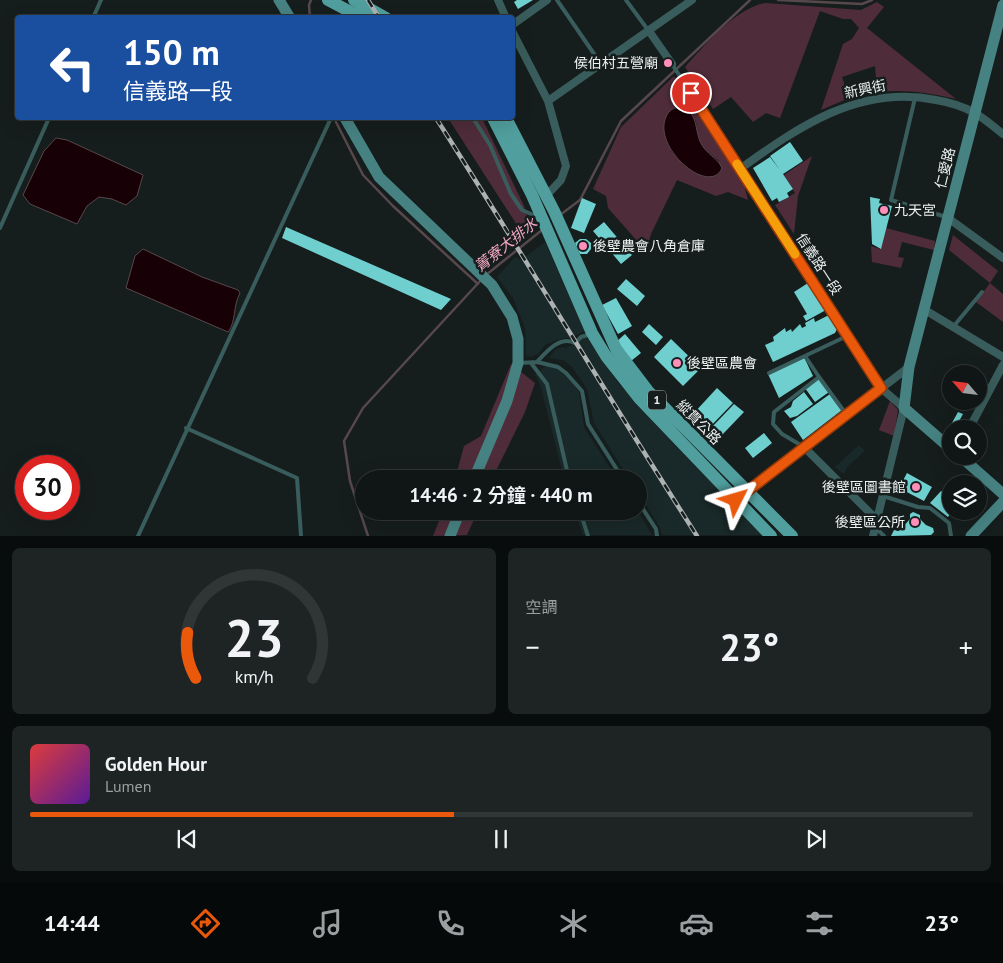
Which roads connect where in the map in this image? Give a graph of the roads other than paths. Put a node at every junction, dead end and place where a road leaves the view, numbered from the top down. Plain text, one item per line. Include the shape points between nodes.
1 (101, 0) edge
2 (279, 0) edge
3 (328, 0) edge
4 (354, 0) edge
5 (498, 0) edge
6 (547, 0) edge
7 (557, 0) edge
8 (626, 0) edge
9 (692, 0) edge
10 (1003, 5) edge
11 (95, 15) edge
12 (288, 15) edge
13 (356, 15) edge
14 (381, 15) edge
15 (505, 15) edge
16 (515, 23) edge
17 (649, 31) junction
18 (515, 37) edge
19 (672, 64) joint
20 (601, 65) junction
21 (681, 78) joint
22 (916, 96) junction
23 (548, 101) junction
24 (975, 113) junction
25 (48, 120) edge
26 (330, 120) edge
27 (346, 120) edge
28 (474, 120) edge
29 (495, 120) edge
30 (507, 120) edge
31 (511, 120) edge
32 (1003, 134) edge
33 (740, 168) junction
34 (540, 193) junction
35 (948, 218) junction
36 (541, 219) junction
37 (0, 228) edge
38 (1003, 258) edge
39 (982, 292) dead end
40 (925, 310) junction
41 (953, 327) junction
42 (592, 333) junction
43 (847, 336) junction
44 (805, 356) junction
45 (1003, 357) edge
46 (537, 362) junction
47 (531, 363) junction
48 (518, 364) junction
49 (1003, 365) edge
50 (909, 366) junction
51 (769, 373) dead end
52 (819, 377) junction
53 (881, 388) junction
54 (904, 408) junction
55 (847, 415) junction
56 (974, 420) edge
57 (186, 428) junction
58 (680, 433) junction
59 (942, 441) edge
60 (804, 448) junction
61 (970, 465) edge
62 (478, 470) edge
63 (567, 470) edge
64 (617, 470) edge
65 (747, 490) junction
66 (1003, 494) edge
67 (883, 496) junction
68 (736, 500) junction
69 (1003, 502) edge
70 (647, 515) edge
71 (456, 520) edge
72 (583, 520) edge
73 (875, 527) edge
74 (138, 536) edge
75 (301, 536) edge
76 (450, 536) edge
77 (588, 536) edge
78 (657, 536) edge
79 (771, 536) edge
80 (792, 536) edge
81 (884, 536) edge
82 (951, 536) edge
83 (972, 536) edge

1 - 11 lane
2 - 12 street
3 - 13 main road
4 - 14 main road
5 - 15 street
6 - 16 street
7 - 20 lane
8 - 17 lane
9 - 17 street
10 - 24 street, 仁愛路
17 - 19 street
17 - 20 street
18 - 23 street
19 - 21 lane
20 - 23 street
21 - 33 street, 信義路一段
22 - 24 street, 新興街
22 - 33 street, 新興街 via 871,98 844,106 786,136
22 - 35 lane via 891,200
23 - 34 street via 566,166 561,180
24 - 32 street, 新興街
24 - 35 street, 仁愛路
25 - 37 lane
26 - 57 lane
27 - 48 street via 379,177 492,285 512,317 518,339
28 - 36 lane via 490,145 511,194 522,210
29 - 34 main road, 1
30 - 34 main road, 1
31 - 34 lane via 532,163
33 - 43 street, 信義路一段
34 - 36 main road, 1
34 - 58 main road, 縱貫公路 / 1 via 554,211 616,348
35 - 38 street
35 - 40 street, 仁愛路
36 - 42 main road, 縱貫公路 / 1
39 - 41 lane
40 - 41 street
40 - 50 street, 仁愛路
41 - 45 street
42 - 46 lane via 575,343 552,346
42 - 58 main road, 縱貫公路 / 1 via 621,377
43 - 44 lane
43 - 53 street, 信義路一段
44 - 51 lane
44 - 52 lane
46 - 47 lane
46 - 64 lane via 566,373 582,391 588,424
47 - 48 lane
47 - 63 lane via 547,384
48 - 62 street
49 - 56 street
50 - 53 street
50 - 54 street, 仁愛路
52 - 55 lane
52 - 60 lane via 774,412 773,424
53 - 54 street, 信義路一段
53 - 55 street
54 - 59 street, 信義路一段
54 - 67 street, 仁愛路
55 - 60 street
57 - 74 lane
57 - 75 lane via 297,478
58 - 65 main road, 縱貫公路 / 1
58 - 68 main road, 縱貫公路 / 1
60 - 65 street
60 - 73 street
61 - 66 street
65 - 68 street
65 - 80 main road, 縱貫公路 / 1
67 - 73 street, 仁愛路
67 - 82 lane via 930,508 949,523
68 - 79 main road, 縱貫公路 / 1
69 - 83 street
70 - 78 lane
71 - 76 street
72 - 77 lane
73 - 81 lane

